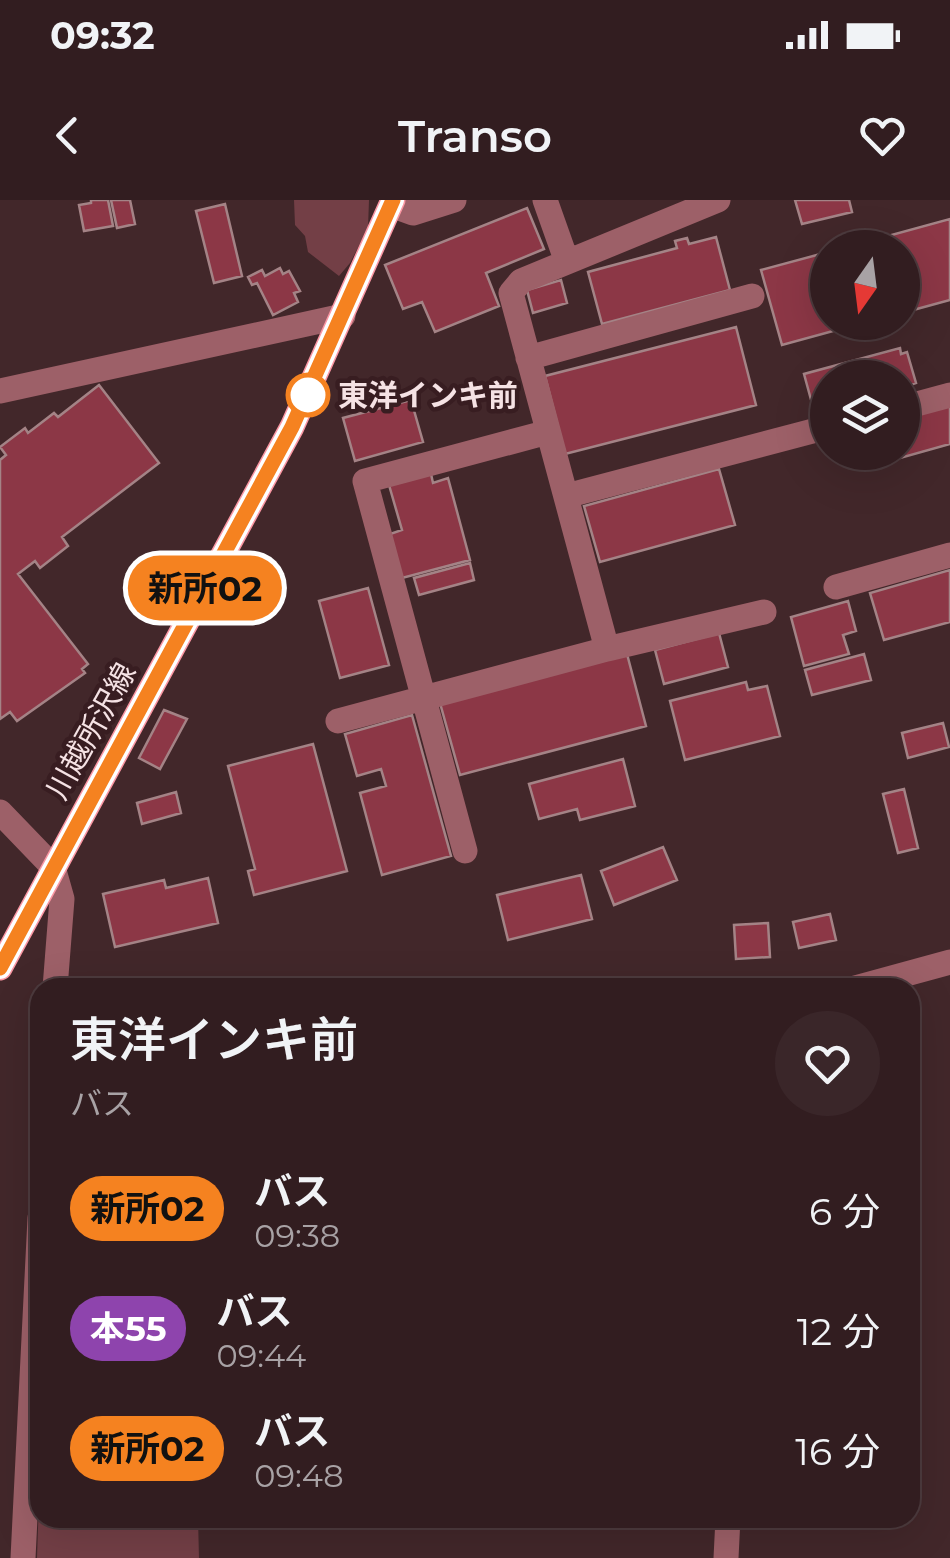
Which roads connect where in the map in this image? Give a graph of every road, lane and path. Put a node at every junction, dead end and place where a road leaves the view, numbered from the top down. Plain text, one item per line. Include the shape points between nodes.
1 (454, 200) edge
2 (544, 200) edge
3 (718, 200) edge
4 (392, 202) edge
5 (567, 262) junction
6 (752, 296) dead end
7 (343, 316) junction
8 (528, 358) junction
9 (0, 391) edge
10 (950, 395) edge
11 (920, 403) edge
12 (548, 432) junction
13 (810, 432) edge
14 (566, 496) junction
15 (950, 554) edge
16 (836, 587) dead end
17 (764, 612) dead end
18 (608, 649) junction
19 (424, 698) junction
20 (338, 721) dead end
21 (0, 812) edge
22 (465, 851) dead end
23 (53, 867) junction
24 (950, 962) edge
25 (0, 968) edge
26 (57, 978) edge
27 (891, 978) edge
28 (30, 1418) edge
29 (728, 1528) edge
30 (23, 1558) edge
31 (726, 1558) edge

1 - 4 street via 413,213
2 - 5 street
3 - 5 street
4 - 7 main road, 川越所沢線
5 - 8 street via 522,281 511,293
6 - 8 street
7 - 9 street
7 - 23 main road, 川越所沢線 via 287,436
8 - 12 street
10 - 11 street
12 - 14 street
12 - 19 street via 366,482
13 - 14 street
14 - 18 street
15 - 16 street
17 - 18 street
18 - 19 street
19 - 20 street
19 - 22 street
21 - 23 street
23 - 25 main road, 川越所沢線
23 - 26 street via 62,898
24 - 27 street
28 - 30 street
29 - 31 street

